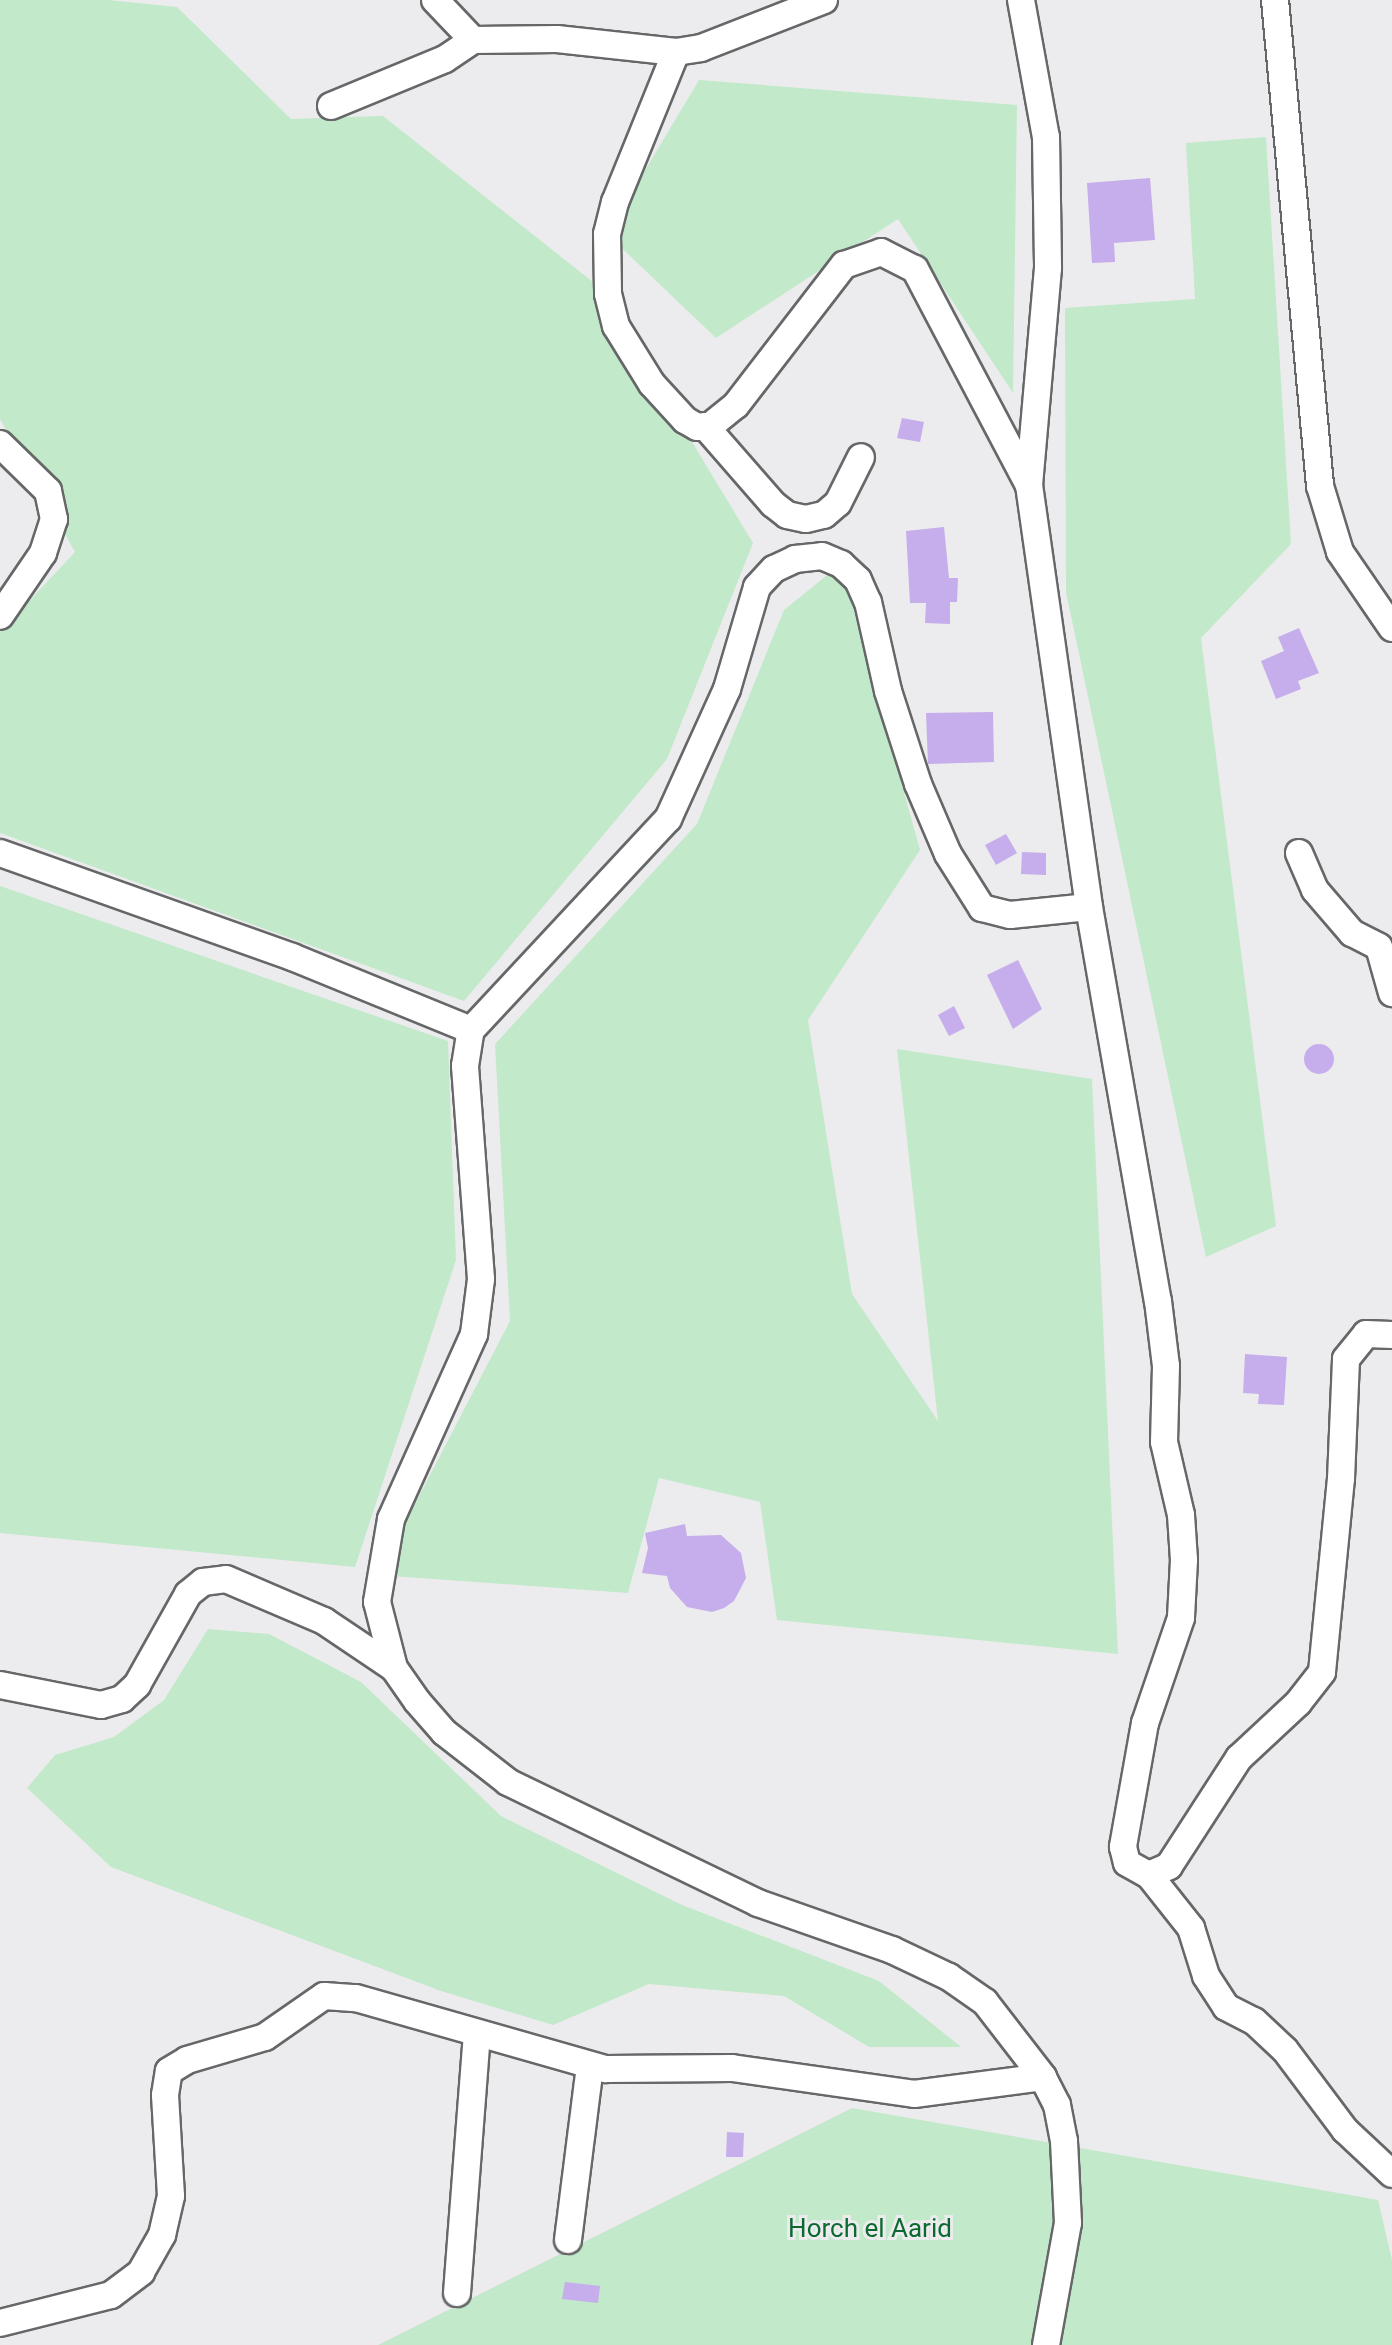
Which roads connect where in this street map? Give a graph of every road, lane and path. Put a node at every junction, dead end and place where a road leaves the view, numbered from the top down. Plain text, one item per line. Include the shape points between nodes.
1 (435, 0) edge
2 (824, 0) edge
3 (1021, 0) edge
4 (1275, 0) edge
5 (473, 40) junction
6 (676, 52) junction
7 (331, 106) dead end
8 (705, 426) junction
9 (0, 444) edge
10 (861, 457) dead end
11 (1029, 485) junction
12 (0, 616) edge
13 (1392, 628) edge
14 (0, 853) edge
15 (1299, 853) dead end
16 (1089, 907) junction
17 (1392, 993) edge
18 (471, 1030) junction
19 (1392, 1335) edge
20 (394, 1668) junction
21 (0, 1685) edge
22 (1149, 1875) junction
23 (477, 2035) junction
24 (590, 2066) junction
25 (1043, 2077) junction
26 (1392, 2174) edge
27 (568, 2240) dead end
28 (457, 2293) dead end
29 (0, 2323) edge
30 (1046, 2345) edge

1 - 5 street
2 - 6 street
3 - 11 street via 1042,103 1048,253
4 - 13 street via 1320,486 1340,552
5 - 6 street via 557,39
5 - 7 street via 445,59
6 - 8 street via 615,202 607,234 608,294 616,326 652,384 685,420
8 - 10 street via 773,504 787,515 806,519 824,515 838,503
8 - 11 street via 736,405 844,265 881,252 915,269
9 - 12 street via 48,491 54,519 43,553
11 - 16 street
14 - 18 street via 292,957
15 - 17 street via 1315,890 1352,933 1379,947
16 - 18 street via 1010,915 982,908 948,854 918,784 858,580 822,556 795,559 774,569 757,587 727,689 668,819
16 - 22 street via 1158,1301 1166,1366 1164,1442 1182,1530 1181,1618 1145,1723 1123,1847 1131,1869
18 - 20 street via 465,1066 481,1279 474,1334 382,1550 377,1602
19 - 22 street via 1366,1334 1346,1359 1341,1479 1322,1672 1298,1703 1239,1758 1169,1866
20 - 21 street via 324,1621 226,1579 203,1582 188,1594 137,1685 122,1699 101,1705
20 - 25 street via 444,1732 508,1782 758,1903 892,1950 949,1977 985,2002
22 - 26 street via 1191,1928 1206,1976 1226,2007 1254,2021 1285,2050 1345,2130
23 - 24 street
23 - 28 street
23 - 29 street via 335,1995 313,2000 265,2037 176,2064 165,2081 171,2196 152,2257 111,2295
24 - 25 street via 747,2069 914,2094
24 - 27 street
25 - 30 street via 1057,2105 1069,2181 1068,2223

